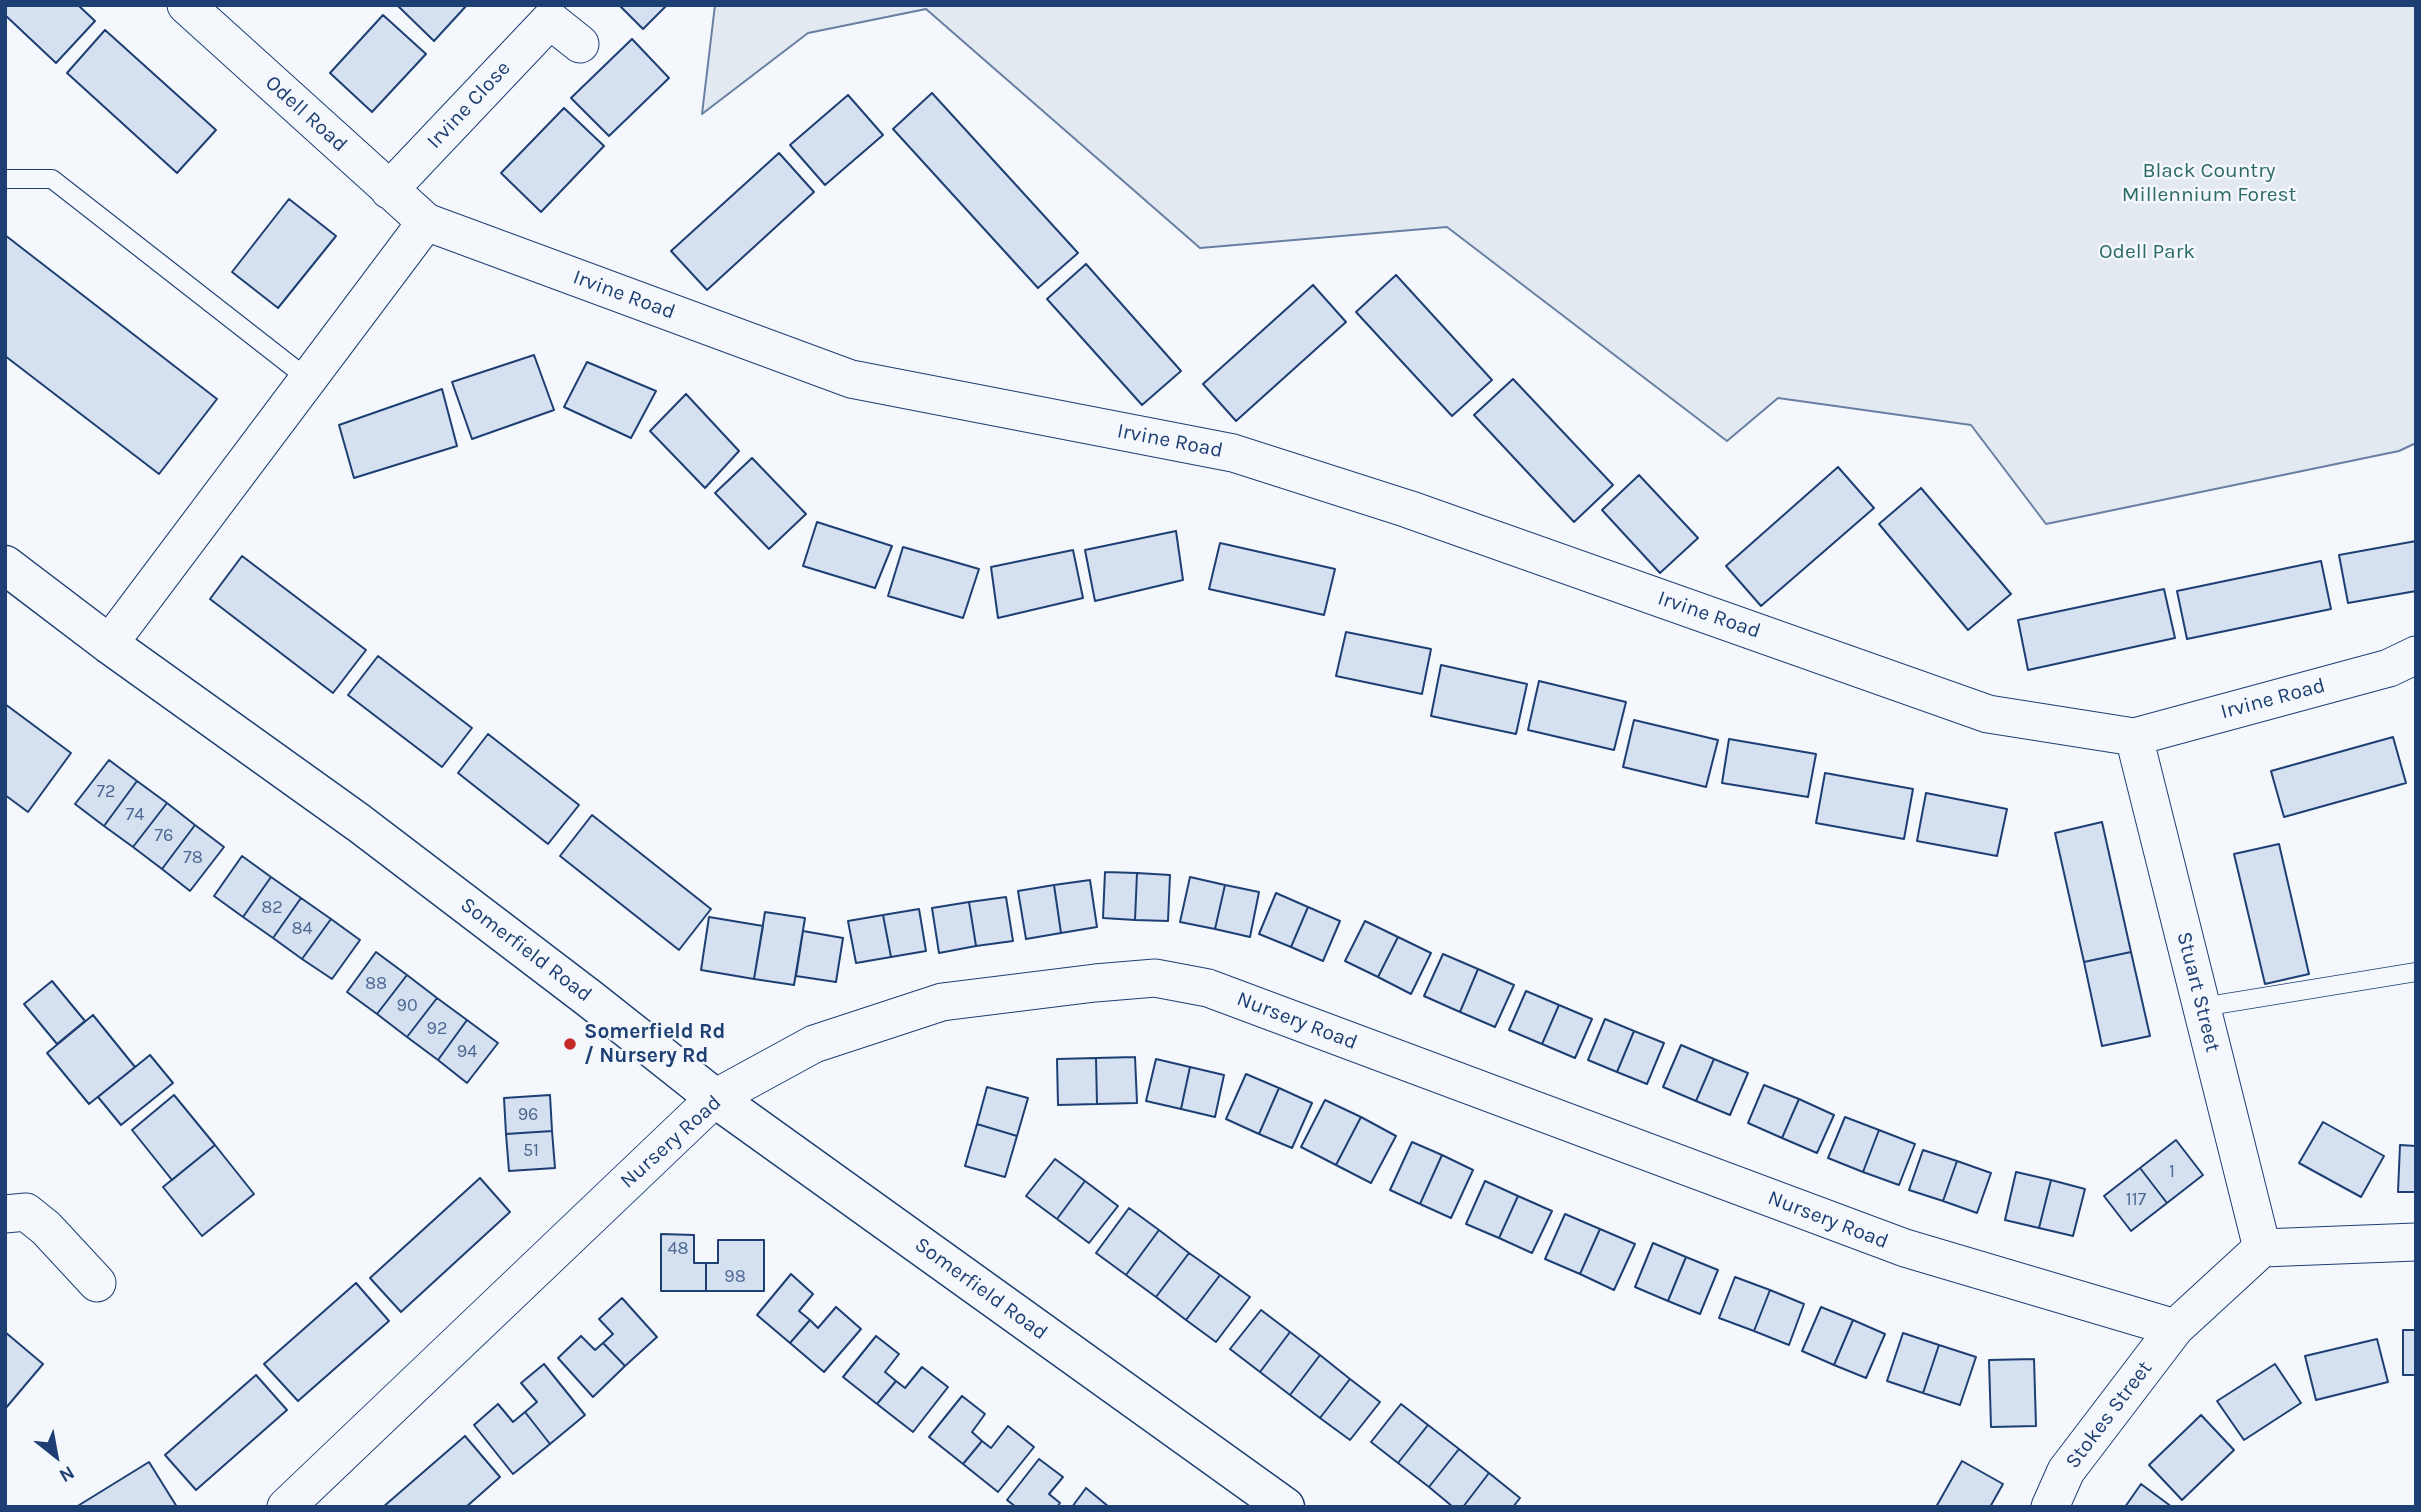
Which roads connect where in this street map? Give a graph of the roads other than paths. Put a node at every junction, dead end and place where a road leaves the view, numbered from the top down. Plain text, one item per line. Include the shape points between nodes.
1 (186, 5) edge
2 (543, 13) edge
3 (580, 44) dead end
4 (5, 180) edge
5 (389, 190) junction
6 (426, 222) junction
7 (308, 379) junction
8 (5, 565) edge
9 (109, 644) junction
10 (2416, 655) edge
11 (2134, 737) junction
12 (2416, 972) edge
13 (2202, 1007) junction
14 (715, 1098) junction
15 (5, 1214) edge
16 (2416, 1242) edge
17 (2262, 1248) junction
18 (97, 1283) dead end
19 (2175, 1328) junction
20 (286, 1507) edge
21 (1285, 1507) edge
22 (2050, 1507) edge

1 - 5 street, Odell Road
2 - 3 street, Irvine Close
2 - 5 street, Irvine Close
4 - 7 lane via 52,179
5 - 6 street, Odell Road
6 - 7 street
6 - 11 street, Irvine Road via 851,379 1233,453 1408,509 1988,714
7 - 9 street
8 - 9 highway, Somerfield Road
9 - 14 highway, Somerfield Road via 359,823
10 - 11 street, Irvine Road via 2389,668
11 - 13 street, Stuart Street
12 - 13 lane
13 - 17 street, Stuart Street
14 - 19 street, Nursery Road via 814,1044 942,1002 1155,978 1209,988 1905,1248
14 - 20 street, Nursery Road
14 - 21 highway, Somerfield Road
15 - 18 street via 26,1212
16 - 17 street
17 - 19 street
19 - 22 street, Stokes Street via 2066,1471

